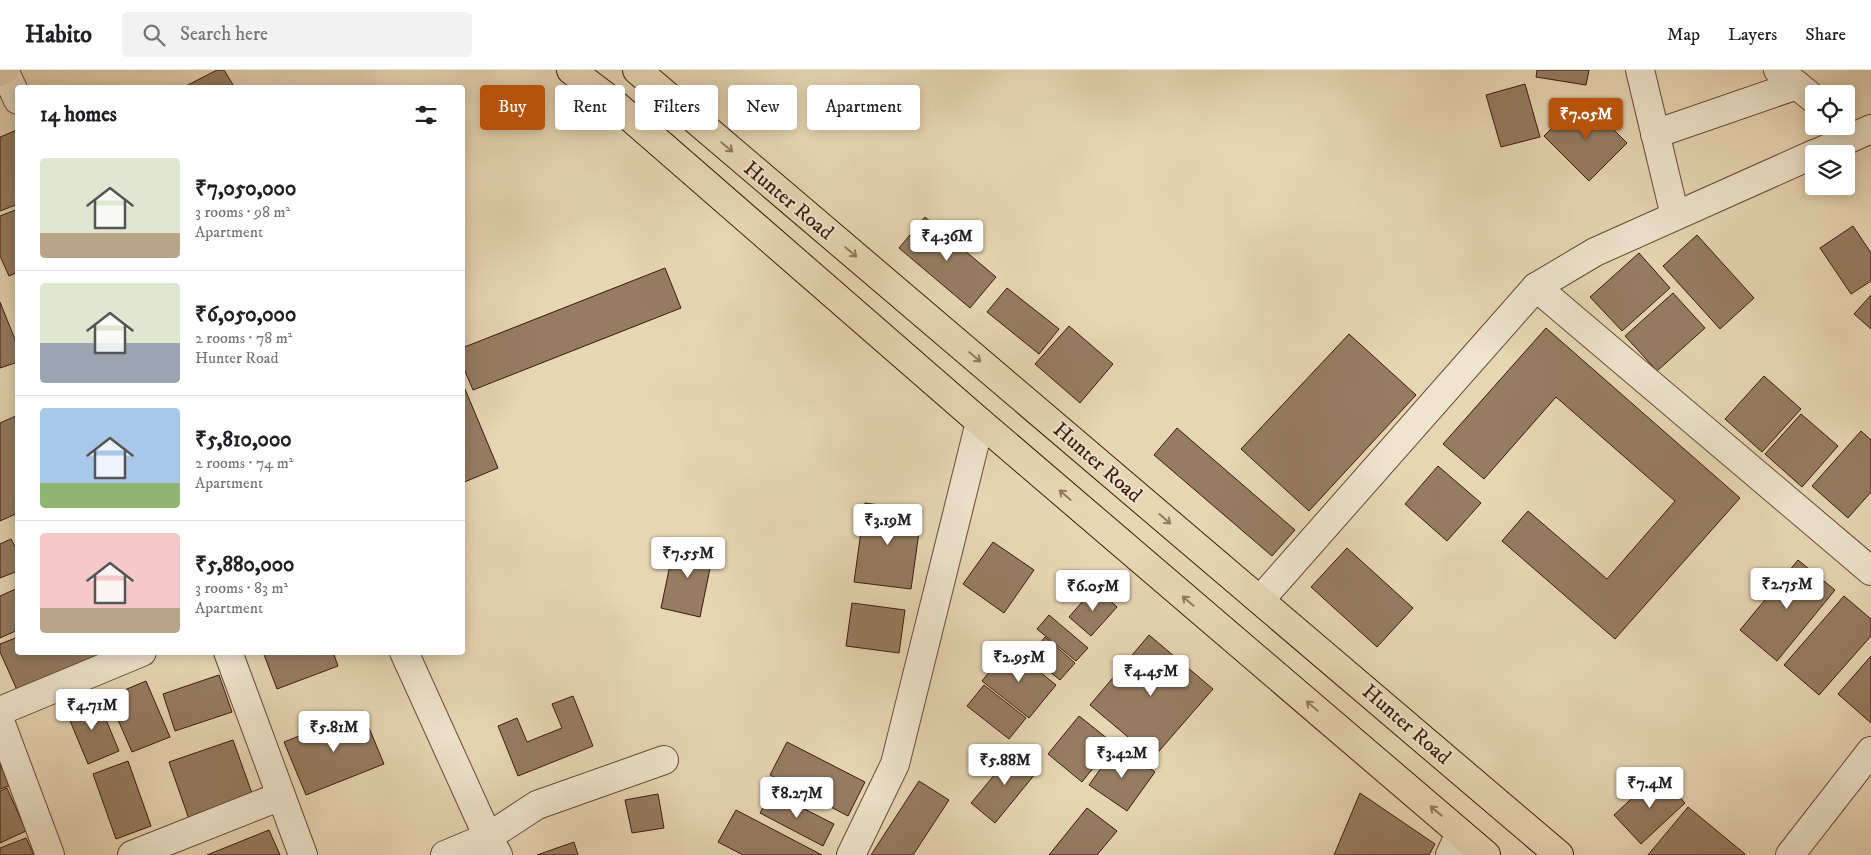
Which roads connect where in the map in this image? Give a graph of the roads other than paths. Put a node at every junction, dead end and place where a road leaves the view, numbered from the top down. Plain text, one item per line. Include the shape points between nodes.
1 (4, 70) edge
2 (571, 70) edge
3 (637, 70) edge
4 (1640, 70) edge
5 (0, 72) edge
6 (1796, 85) edge
7 (15, 94) edge
8 (1857, 130) edge
9 (1655, 134) junction
10 (1830, 145) edge
11 (1805, 158) edge
12 (1676, 216) junction
13 (1536, 287) junction
14 (980, 422) junction
15 (1871, 570) edge
16 (1260, 600) junction
17 (135, 655) edge
18 (229, 655) edge
19 (405, 655) edge
20 (0, 710) edge
21 (0, 721) edge
22 (1871, 751) edge
23 (664, 760) dead end
24 (281, 796) junction
25 (1455, 844) edge
26 (493, 846) edge
27 (50, 855) edge
28 (132, 855) edge
29 (303, 855) edge
30 (445, 855) edge
31 (851, 855) edge
32 (1486, 855) edge
33 (1559, 855) edge
34 (1790, 855) edge

1 - 5 main road
1 - 7 street
2 - 14 main road, Hunter Road via 609,99
3 -> 16 main road, Hunter Road
4 - 9 street
6 - 9 street
8 - 10 street
9 - 12 street
11 - 12 street
12 - 13 street via 1595,252
13 - 15 street
13 - 16 street
25 -> 14 main road, Hunter Road
14 - 31 street via 895,764
16 - 33 main road, Hunter Road
17 - 20 street
18 - 24 street
19 - 26 street
21 - 27 street
22 - 34 street
23 - 26 street via 538,805
24 - 28 street
24 - 29 street
25 - 32 main road, Hunter Road
26 - 30 street

